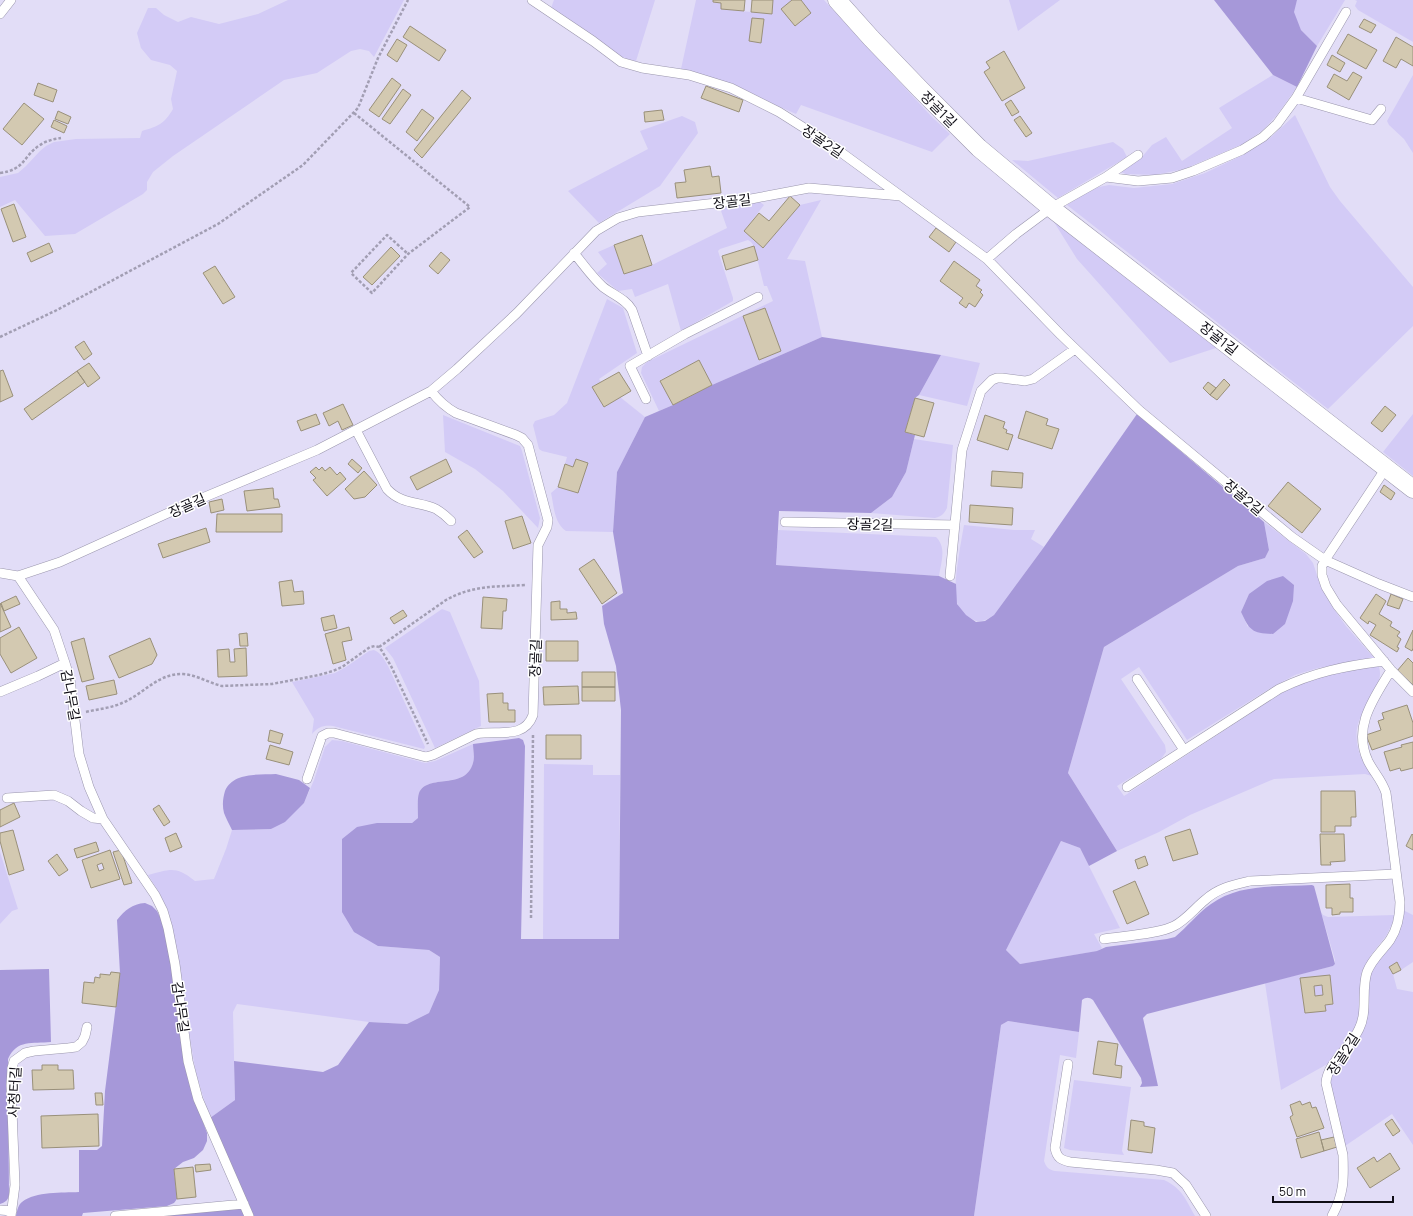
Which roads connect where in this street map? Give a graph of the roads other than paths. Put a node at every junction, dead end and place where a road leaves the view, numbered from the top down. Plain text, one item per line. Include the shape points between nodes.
1 (11, 0) edge
2 (532, 0) edge
3 (837, 0) edge
4 (1346, 12) dead end
5 (0, 14) edge
6 (1296, 98) junction
7 (1381, 109) dead end
8 (1138, 155) dead end
9 (1106, 177) junction
10 (902, 196) junction
11 (1051, 208) junction
12 (574, 253) junction
13 (987, 259) junction
14 (758, 297) dead end
15 (1075, 349) junction
16 (648, 356) junction
17 (431, 391) junction
18 (646, 399) dead end
19 (356, 430) junction
20 (1386, 468) junction
21 (1413, 489) edge
22 (451, 521) dead end
23 (785, 522) dead end
24 (955, 525) junction
25 (1325, 560) junction
26 (0, 573) edge
27 (18, 576) junction
28 (950, 576) dead end
29 (1413, 597) edge
30 (1384, 661) junction
31 (65, 663) junction
32 (1391, 670) junction
33 (1137, 679) dead end
34 (0, 692) edge
35 (1413, 692) edge
36 (1184, 750) junction
37 (306, 779) dead end
38 (1127, 787) dead end
39 (7, 798) dead end
40 (103, 819) junction
41 (1396, 874) junction
42 (1104, 939) dead end
43 (87, 1027) dead end
44 (1068, 1064) dead end
45 (244, 1204) junction
46 (0, 1210) edge
47 (12, 1213) edge
48 (114, 1216) edge
49 (249, 1216) edge
50 (1206, 1216) edge
51 (1332, 1216) edge

1 - 5 lane
2 - 10 lane, 장골2길 via 621,62 689,75 731,88 779,112 831,145
3 - 11 street, 장골1길 via 979,148
4 - 6 lane
6 - 7 lane via 1372,120
6 - 9 lane via 1277,124 1263,137 1242,150 1193,171 1172,178 1153,180
8 - 9 lane
9 - 11 lane
10 - 12 lane, 장골길 via 809,188 751,199 638,212 618,218 596,231
10 - 13 lane, 장골2길
11 - 13 lane
11 - 20 street, 장골1길
12 - 16 lane via 603,287 628,304
12 - 17 lane, 장골길 via 517,313
13 - 15 lane, 장골2길
14 - 16 lane
15 - 24 lane via 1033,379 1025,381 997,378 981,391 962,450
15 - 25 lane, 장골2길 via 1139,410 1292,536
16 - 18 lane via 630,366
17 - 19 lane, 장골길
17 - 37 lane, 장골길 via 447,408 516,435 528,445 548,520 538,545 533,715 530,723 523,729 515,732 476,734 426,757 328,733 322,736
19 - 22 lane via 387,489 393,495 436,510
19 - 27 lane, 장골길 via 317,450 181,507 60,562
20 - 21 street, 장골1길
20 - 25 lane
23 - 24 lane, 장골2길
24 - 28 lane
25 - 29 lane
25 - 30 lane via 1322,575 1326,587 1337,605
26 - 27 lane
27 - 31 lane, 감나무길 via 54,630
30 - 32 lane
30 - 36 lane via 1332,669 1296,681 1279,689
31 - 34 lane, 감나무길
31 - 40 lane, 감나무길 via 70,679 79,754 89,787
32 - 35 lane
32 - 41 lane, 장골2길 via 1370,706 1361,740 1367,760 1381,780 1386,793
33 - 36 lane
36 - 38 lane
39 - 40 lane via 54,796 68,801 93,818
40 - 45 lane, 감나무길 via 156,895 163,911 175,964 188,1061 198,1099
41 - 42 lane via 1250,881 1216,891 1182,921 1164,930
41 - 51 lane, 장골2길 via 1400,902 1398,924 1390,940 1372,962 1365,978 1360,1028 1326,1075 1344,1173 1343,1191
43 - 47 lane, 사청터길 via 82,1042 76,1047 25,1053 14,1061 11,1085 15,1186
44 - 50 lane via 1056,1155 1061,1160 1070,1162 1173,1173 1186,1185
45 - 48 lane
45 - 49 lane, 감나무길
46 - 47 lane, 사청터길

